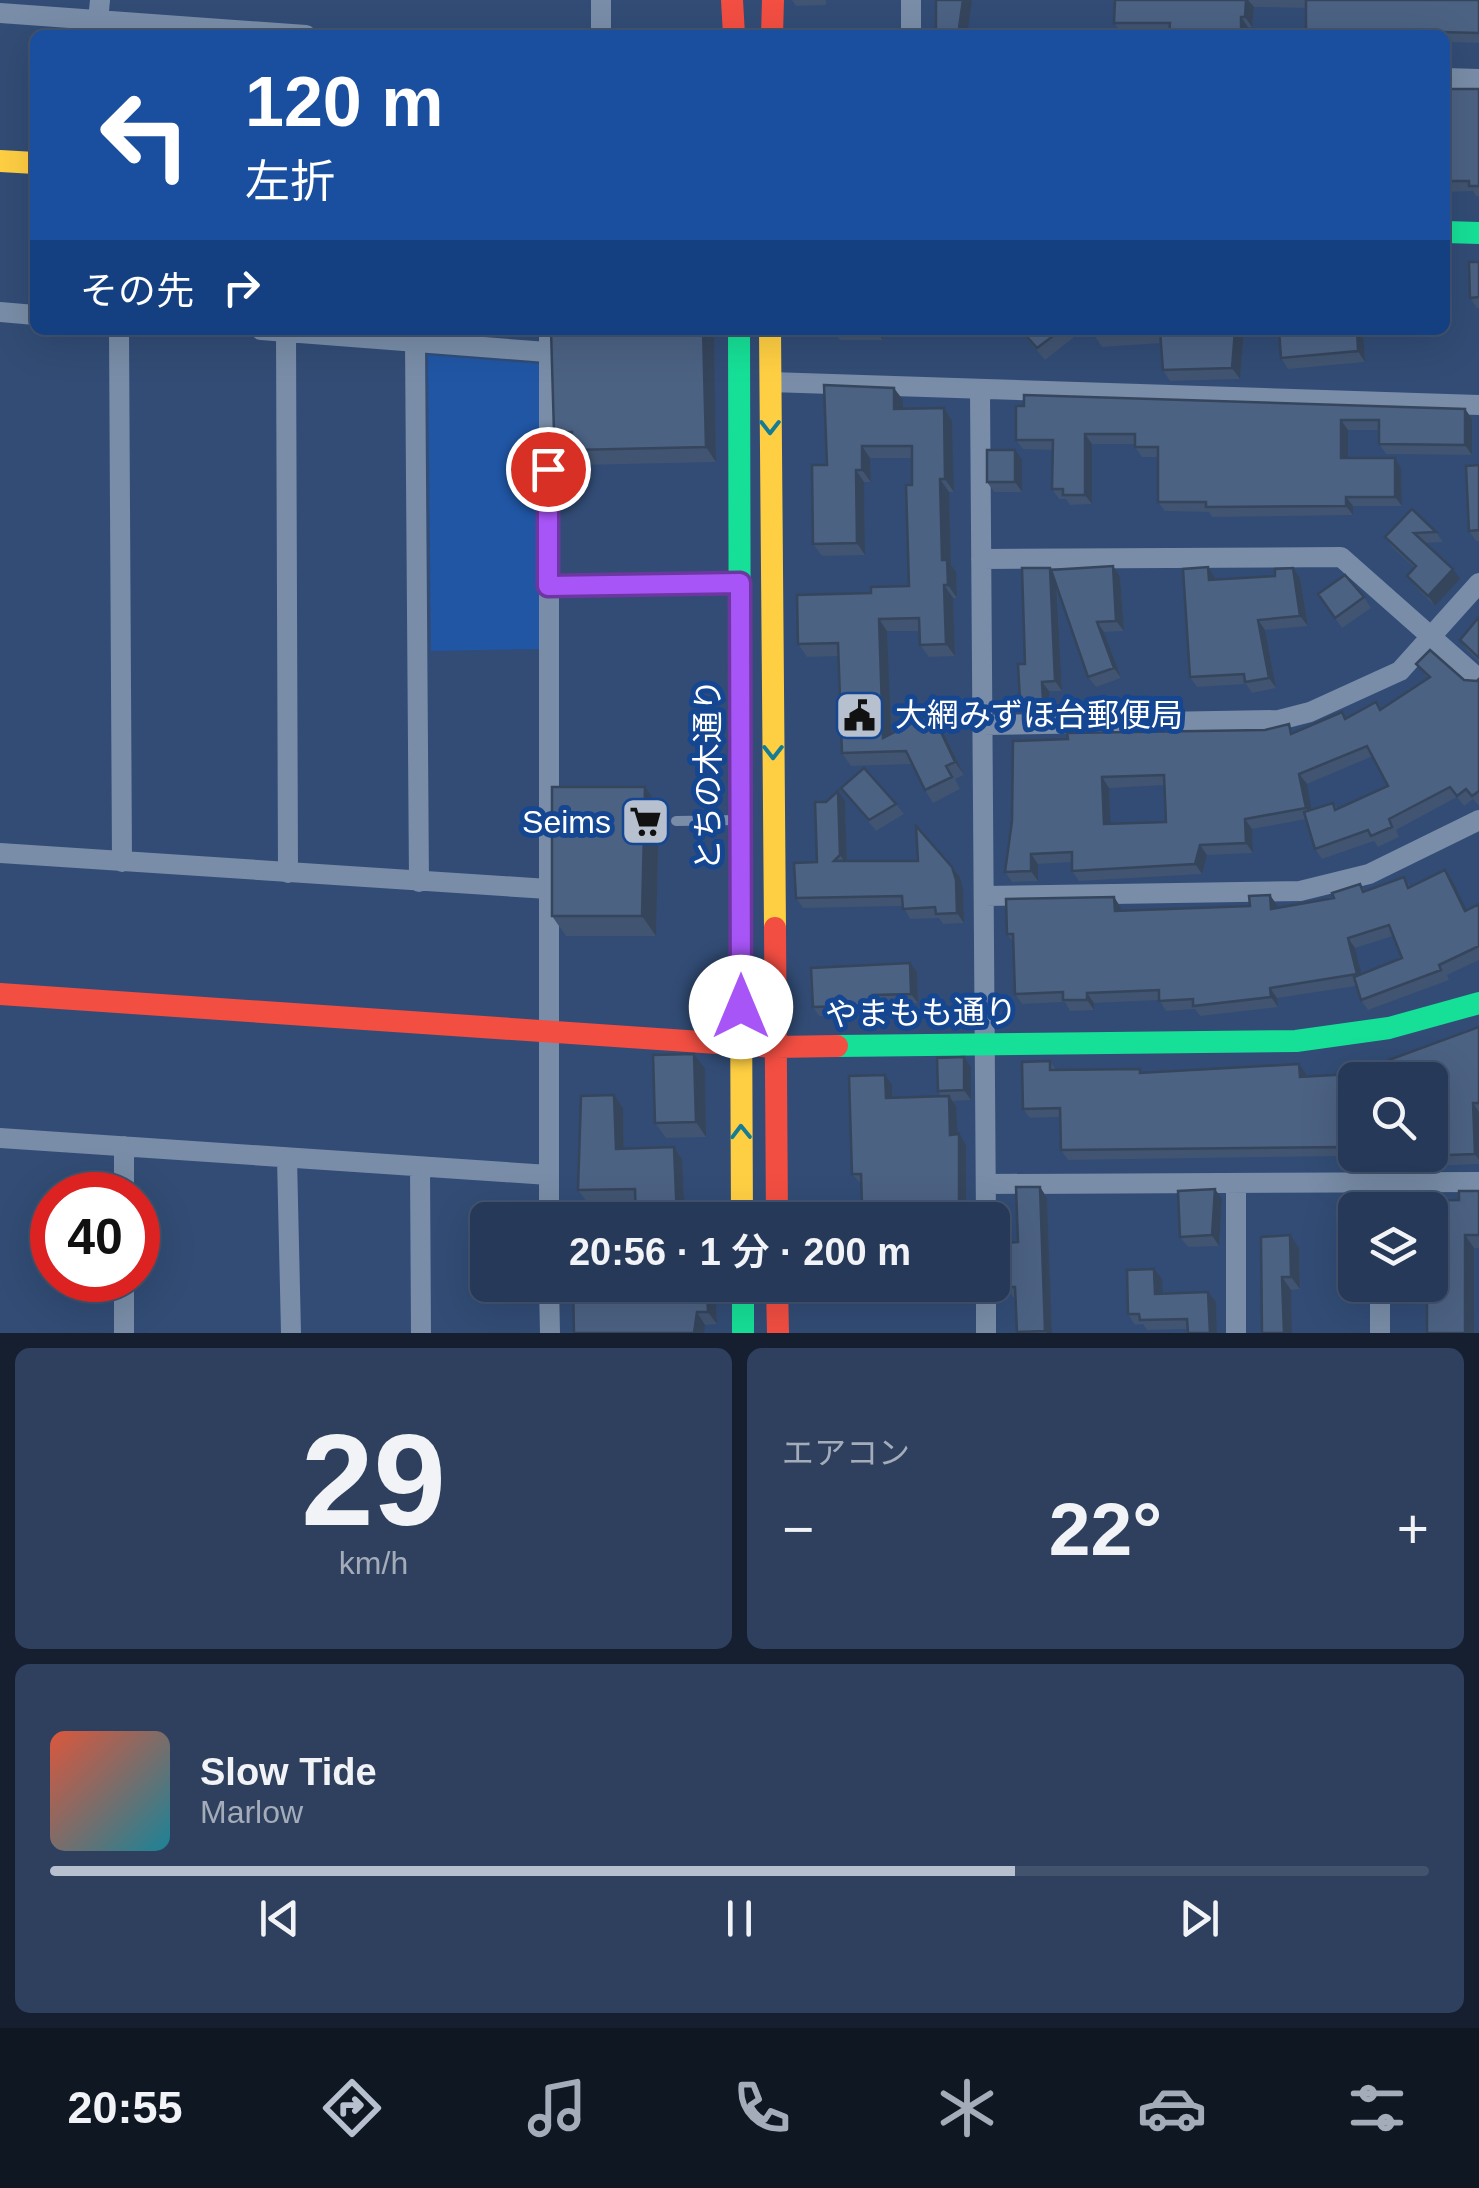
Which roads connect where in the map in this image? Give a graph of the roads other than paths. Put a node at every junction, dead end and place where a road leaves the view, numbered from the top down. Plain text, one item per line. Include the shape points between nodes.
1 (601, 0) edge
2 (732, 0) edge
3 (772, 0) edge
4 (911, 0) edge
5 (99, 11) edge
6 (0, 13) edge
7 (263, 30) edge
8 (601, 30) edge
9 (734, 30) edge
10 (772, 30) edge
11 (911, 30) edge
12 (1450, 78) edge
13 (1479, 79) edge
14 (0, 161) edge
15 (30, 164) edge
16 (1450, 232) edge
17 (1479, 233) edge
18 (0, 312) edge
19 (30, 315) edge
20 (119, 335) edge
21 (286, 335) edge
22 (324, 335) edge
23 (549, 335) edge
24 (739, 335) edge
25 (770, 335) edge
26 (414, 342) junction
27 (547, 352) junction
28 (770, 382) junction
29 (980, 392) junction
30 (1479, 405) edge
31 (981, 559) junction
32 (740, 583) junction
33 (1479, 583) edge
34 (548, 586) junction
35 (1432, 637) junction
36 (1479, 679) edge
37 (982, 726) junction
38 (740, 820) junction
39 (1479, 820) edge
40 (676, 822) dead end
41 (0, 853) edge
42 (122, 862) junction
43 (288, 873) junction
44 (418, 882) junction
45 (548, 889) junction
46 (984, 896) junction
47 (0, 994) edge
48 (1479, 1003) edge
49 (550, 1030) junction
50 (741, 1044) junction
51 (986, 1046) junction
52 (775, 1047) junction
53 (0, 1138) edge
54 (124, 1146) junction
55 (287, 1158) junction
56 (420, 1168) junction
57 (124, 1172) edge
58 (549, 1175) junction
59 (1380, 1182) junction
60 (1479, 1182) edge
61 (1236, 1183) junction
62 (986, 1184) junction
63 (1380, 1192) edge
64 (549, 1202) edge
65 (742, 1202) edge
66 (777, 1202) edge
67 (986, 1202) edge
68 (124, 1302) edge
69 (550, 1302) edge
70 (743, 1302) edge
71 (778, 1302) edge
72 (986, 1302) edge
73 (1380, 1302) edge
74 (124, 1333) edge
75 (290, 1333) edge
76 (422, 1333) edge
77 (550, 1333) edge
78 (743, 1333) edge
79 (778, 1333) edge
80 (986, 1333) edge
81 (1236, 1333) edge
82 (1380, 1333) edge

1 - 8 street
2 - 9 street
3 - 10 street
4 - 11 street
5 - 6 street
5 - 7 street
12 - 13 street
14 - 15 street
16 - 17 street
18 - 19 street
20 - 42 street
21 - 43 street
22 - 26 street
23 - 27 street
24 - 32 street, とちの木通り
25 - 28 street, とちの木通り
26 - 27 street
26 - 44 street
27 - 34 street
28 - 29 street
28 -> 52 street, とちの木通り
29 - 30 street
29 - 31 street
31 - 35 street via 1341,556
31 - 37 street
32 - 34 lane
32 - 38 street, とちの木通り
33 - 35 street
34 - 45 street
35 - 36 street
35 - 37 street via 1400,671 1278,720
37 - 46 street
38 - 40 lane
38 - 50 street, とちの木通り
39 - 46 street via 1369,874 1300,891
41 - 42 street
42 - 43 street
43 - 44 street
44 - 45 street
45 - 49 street
46 - 51 street
47 - 49 street, やまもも通り
48 - 51 street, やまもも通り via 1360,1035
49 - 50 street, やまもも通り
49 - 58 street
50 - 52 street, やまもも通り
65 -> 50 street, とちの木通り
51 - 52 street, やまもも通り
51 - 62 street
52 - 66 street, とちの木通り
53 - 54 street
54 - 55 street
54 - 57 street
55 - 56 street
55 - 75 street
56 - 58 street
56 - 76 street
58 - 64 street
59 - 60 street
59 - 61 street
59 - 63 street
61 - 62 street
61 - 81 street
62 - 67 street
68 - 74 street
69 - 77 street
70 - 78 street
71 - 79 street
72 - 80 street
73 - 82 street

